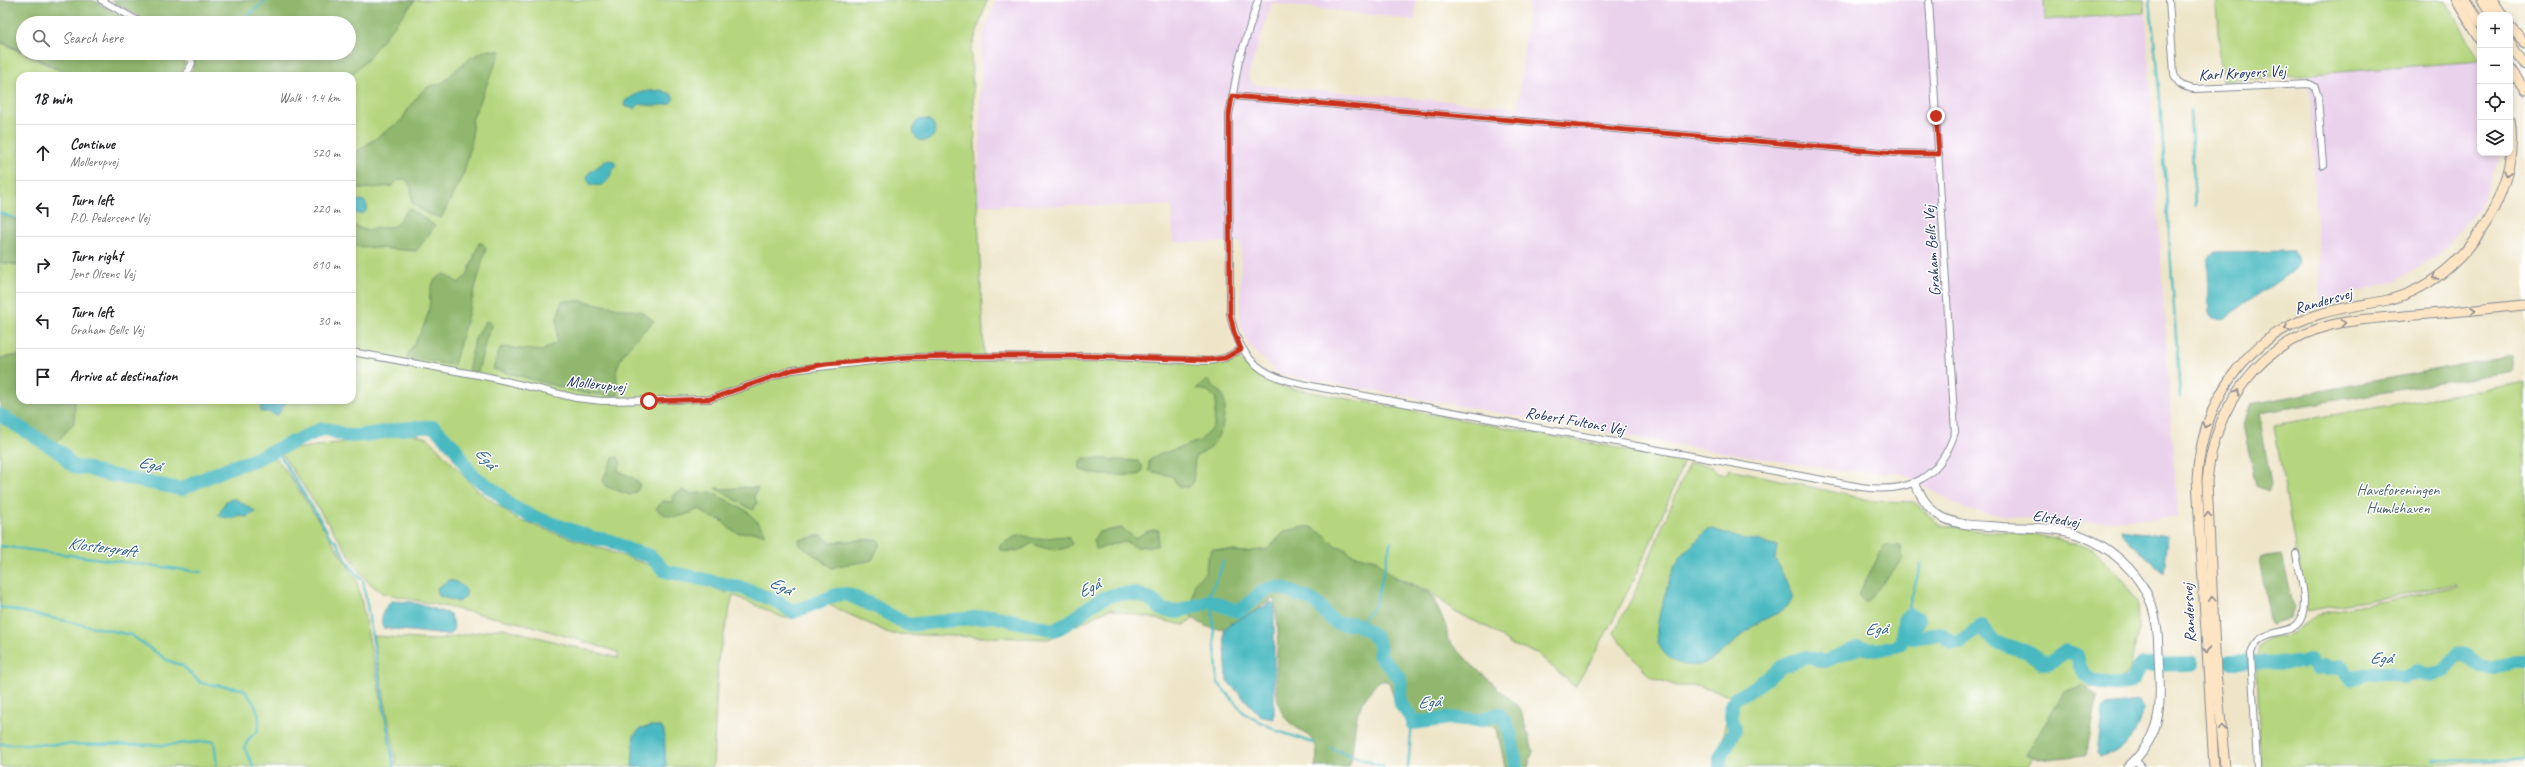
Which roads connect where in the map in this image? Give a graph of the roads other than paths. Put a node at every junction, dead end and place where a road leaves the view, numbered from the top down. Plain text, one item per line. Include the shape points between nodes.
1 (101, 0) edge
2 (1258, 0) edge
3 (1929, 0) edge
4 (2168, 0) edge
5 (2456, 0) edge
6 (2466, 0) edge
7 (2482, 0) edge
8 (2492, 0) edge
9 (2490, 12) edge
10 (2500, 12) edge
11 (130, 16) edge
12 (2477, 17) edge
13 (2513, 29) edge
14 (2477, 33) edge
15 (2525, 43) edge
16 (2513, 47) edge
17 (191, 60) edge
18 (2525, 65) edge
19 (188, 72) edge
20 (2513, 72) edge
21 (2525, 90) edge
22 (1232, 96) junction
23 (1939, 154) junction
24 (2510, 156) edge
25 (2323, 165) dead end
26 (2525, 305) edge
27 (1241, 349) junction
28 (356, 353) edge
29 (1914, 483) junction
30 (2296, 554) dead end
31 (2135, 760) junction
32 (2128, 767) edge
33 (2142, 767) edge
34 (2214, 767) edge
35 (2225, 767) edge
36 (2257, 767) edge

1 - 11 street
2 - 22 street via 1240,54
3 - 23 street, Graham Bells Vej
4 - 25 street, Karl Krøyers Vej via 2174,74 2177,83 2194,90 2310,84 2315,87 2318,98
5 - 14 main road
6 - 12 main road
7 - 9 main road
8 - 10 main road
13 - 15 main road
16 - 18 main road
17 - 19 street
20 - 21 main road
22 - 23 street via 1882,152
22 - 27 street via 1229,115 1230,314
23 - 29 street, Graham Bells Vej via 1955,432 1943,460 1926,477
24 -> 34 main road, Randersvej via 2501,195 2484,230 2463,256 2438,276 2389,300 2319,314 2286,328 2260,345 2238,366 2215,402 2198,452 2197,480
35 -> 26 main road, Randersvej via 2216,672 2207,481 2209,457 2217,428 2240,387 2275,352 2291,342 2332,325
27 - 28 street, Mollerupvej via 1225,358 1209,360 1087,356 909,357 792,370 710,399 602,401 576,398 489,377
27 - 29 street, Robert Fultons Vej via 1272,376 1294,382 1861,487 1890,489
29 - 31 street, Elstedvej via 1930,509 1957,523 2060,530 2087,538 2110,552 2135,574 2149,598 2156,622 2159,660 2159,718 2149,742
30 - 36 street via 2304,605 2302,616 2298,624 2256,640 2251,657
31 - 32 street, Elstedvej
31 - 33 street

